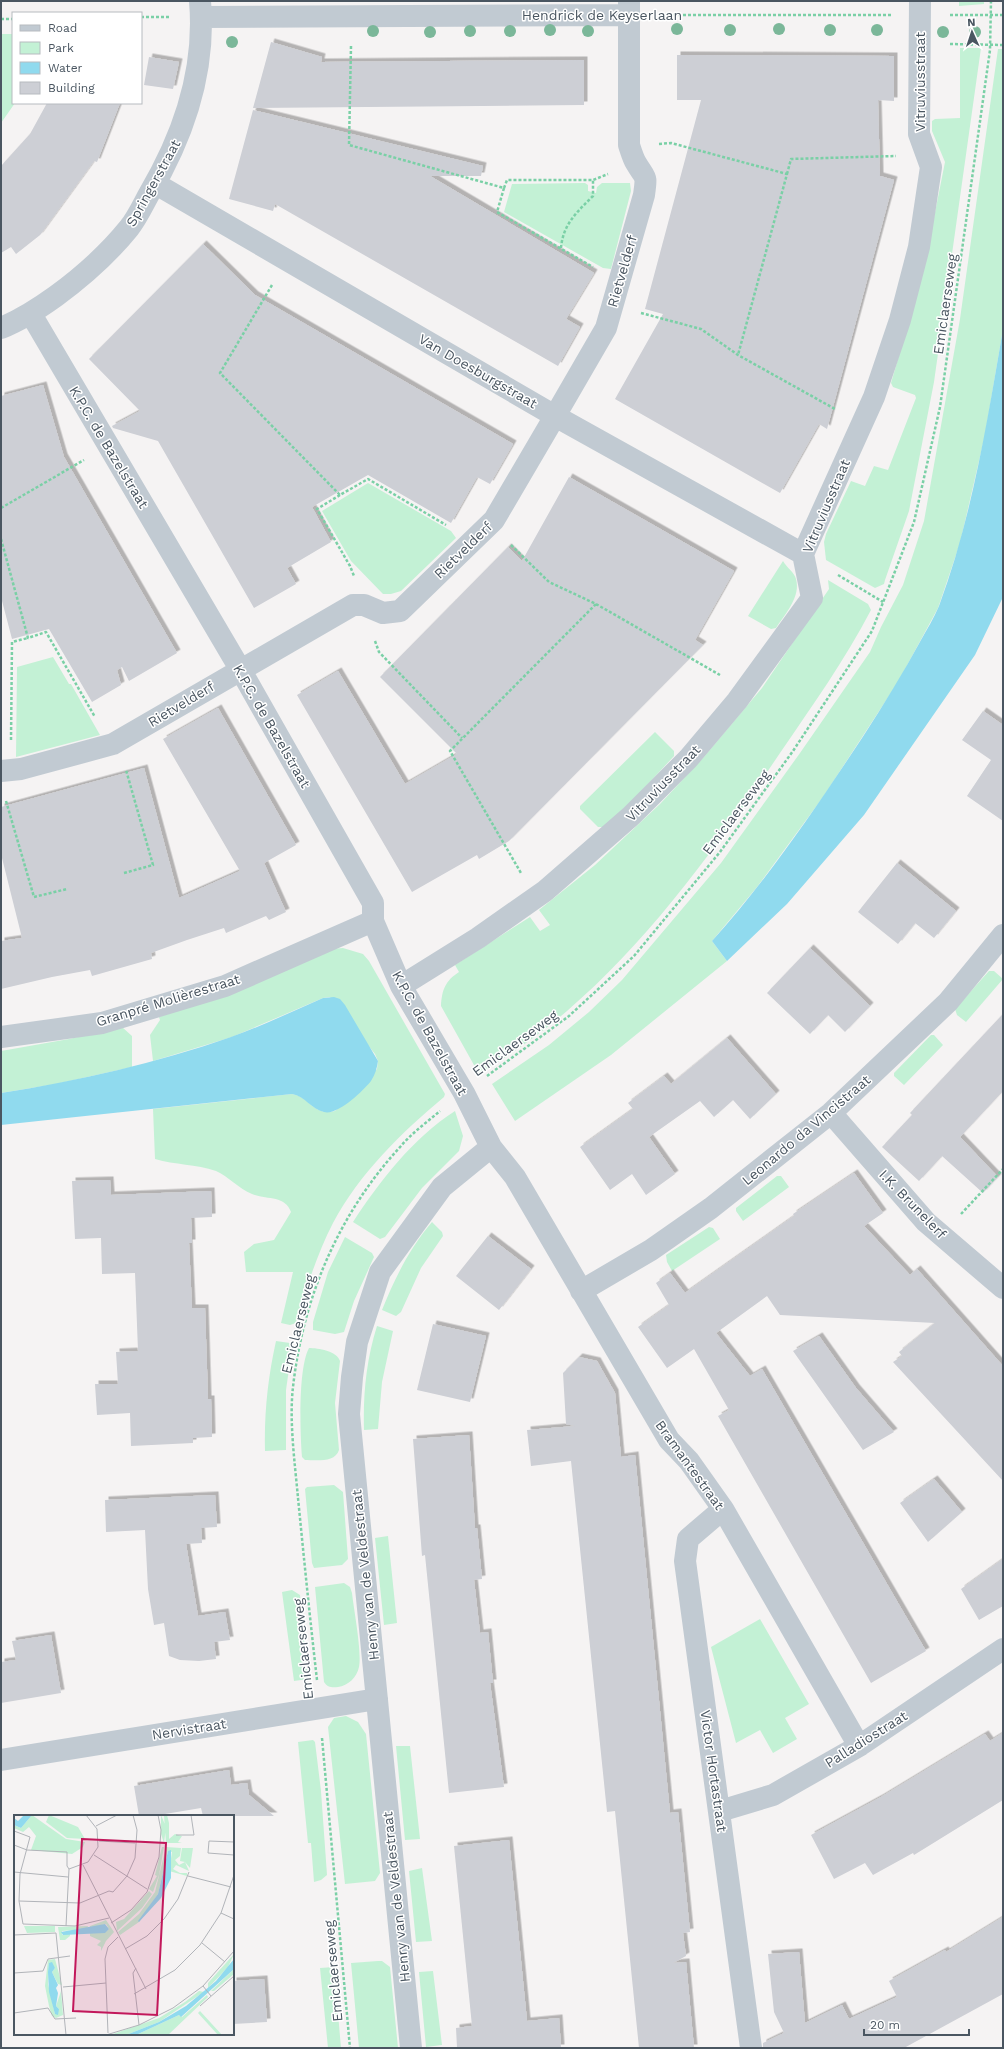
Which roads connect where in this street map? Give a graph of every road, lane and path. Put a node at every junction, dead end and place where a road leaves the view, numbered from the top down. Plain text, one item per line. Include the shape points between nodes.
1 (991, 1) edge
2 (629, 8) edge
3 (920, 8) edge
4 (201, 9) edge
5 (991, 14) junction
6 (1003, 15) edge
7 (351, 16) junction
8 (1, 19) edge
9 (12, 19) edge
10 (920, 43) junction
11 (990, 45) junction
12 (1003, 45) edge
13 (632, 154) junction
14 (927, 156) junction
15 (787, 174) junction
16 (594, 180) junction
17 (156, 184) junction
18 (504, 188) junction
19 (561, 248) junction
20 (286, 260) junction
21 (620, 282) junction
22 (612, 306) junction
23 (31, 314) junction
24 (1, 328) edge
25 (738, 355) junction
26 (555, 416) junction
27 (862, 424) junction
28 (108, 446) junction
29 (340, 495) junction
30 (1, 508) edge
31 (489, 525) junction
32 (1, 539) edge
33 (473, 541) junction
34 (803, 554) junction
35 (883, 603) junction
36 (596, 604) junction
37 (364, 605) junction
38 (28, 638) junction
39 (240, 669) junction
40 (746, 690) junction
41 (462, 738) junction
42 (113, 743) junction
43 (6, 770) edge
44 (5, 798) dead end
45 (124, 873) dead end
46 (66, 889) dead end
47 (535, 898) junction
48 (372, 922) junction
49 (1003, 935) edge
50 (401, 986) junction
51 (1, 1038) edge
52 (464, 1093) junction
53 (831, 1113) junction
54 (491, 1147) junction
55 (1003, 1169) edge
56 (941, 1235) junction
57 (1003, 1288) edge
58 (581, 1291) junction
59 (723, 1509) junction
60 (1003, 1649) edge
61 (377, 1699) junction
62 (319, 1707) junction
63 (859, 1746) junction
64 (1, 1760) edge
65 (720, 1810) junction
66 (350, 2048) edge
67 (411, 2048) edge
68 (751, 2048) edge

1 - 5 path, Emiclaerseweg
2 - 3 path, Hendrick de Keyserlaan
2 - 7 street, Hendrick de Keyserlaan
2 - 13 street, Rietvelderf
3 - 5 path, Hendrick de Keyserlaan
3 - 10 street, Vitruviusstraat
4 - 7 street, Hendrick de Keyserlaan
4 - 17 street, Springerstraat via 199,58 192,97 176,143
5 - 6 path, Hendrick de Keyserlaan
5 - 11 path, Emiclaerseweg
7 - 18 path via 349,146
8 - 9 path
10 - 11 path
10 - 14 street, Vitruviusstraat via 919,134
11 - 12 path
11 - 35 path, Emiclaerseweg via 940,407 914,522
13 - 15 path via 671,143
13 - 16 path
13 - 21 street, Rietvelderf via 645,174 646,182
14 - 15 path via 791,158
14 - 27 street, Vitruviusstraat via 931,168 918,247 900,320 874,397
15 - 25 path
16 - 18 path via 507,180
16 - 19 path via 593,196 576,211 568,223 562,236
17 - 20 street, Van Doesburgstraat
17 - 23 street, Springerstraat via 130,228 99,261
18 - 19 path via 497,212
19 - 21 path
20 - 26 street, Van Doesburgstraat
20 - 29 path via 220,373
21 - 22 street, Rietvelderf
22 - 25 path via 701,329
22 - 26 street, Rietvelderf via 606,328
23 - 24 street, Springerstraat
23 - 28 street, K.P.C. de Bazelstraat
25 - 27 path
26 - 31 street, Rietvelderf
26 - 34 street, Van Doesburgstraat
27 - 34 street, Vitruviusstraat
28 - 30 path
28 - 39 street, K.P.C. de Bazelstraat
29 - 33 path via 368,479
29 - 37 path via 317,509 350,566
31 - 33 street, Rietvelderf
31 - 36 path via 549,582
32 - 38 path
33 - 37 street, Rietvelderf via 400,611 383,613
34 - 35 path
34 - 40 street, Vitruviusstraat via 812,598
35 - 52 path, Emiclaerseweg via 872,631 793,751 720,852 634,956 569,1016
36 - 40 path
36 - 41 path
37 - 39 street, Rietvelderf via 353,605
37 - 41 path via 379,652
38 - 42 path via 46,632 105,734
38 - 43 path via 12,642
39 - 42 street, Rietvelderf
39 - 48 street, K.P.C. de Bazelstraat via 373,903
40 - 47 street, Vitruviusstraat via 688,759 631,816
41 - 47 path via 450,751
42 - 43 street, Rietvelderf via 21,769
42 - 45 path via 153,865
44 - 46 path via 34,897
47 - 50 street, Vitruviusstraat via 478,938
48 - 50 street, K.P.C. de Bazelstraat
48 - 51 street, Granpré Molièrestraat via 225,986 102,1022
49 - 53 street, Leonardo da Vincistraat via 948,1002
50 - 52 street, K.P.C. de Bazelstraat
52 - 54 street, K.P.C. de Bazelstraat
52 - 62 path, Emiclaerseweg via 445,1106 401,1146 348,1215 328,1252 316,1283 302,1336 293,1388 294,1446
53 - 56 street, I.K. Brunelerf via 926,1222
53 - 58 street, Leonardo da Vincistraat via 711,1208 651,1250
54 - 58 street, Bramantestraat via 515,1177
54 - 61 street, Henry van de Veldestraat via 442,1187 380,1272 357,1342 349,1414
55 - 56 path
56 - 57 street, I.K. Brunelerf
58 - 59 street, Bramantestraat via 669,1440 689,1461
59 - 63 street, Bramantestraat
59 - 65 street, Victor Hortastraat via 688,1539 685,1561
60 - 63 street, Palladiostraat
61 - 62 street, Nervistraat
61 - 67 street, Henry van de Veldestraat
62 - 64 street, Nervistraat
62 - 66 path, Emiclaerseweg
63 - 65 street, Palladiostraat via 773,1796
65 - 68 street, Victor Hortastraat

